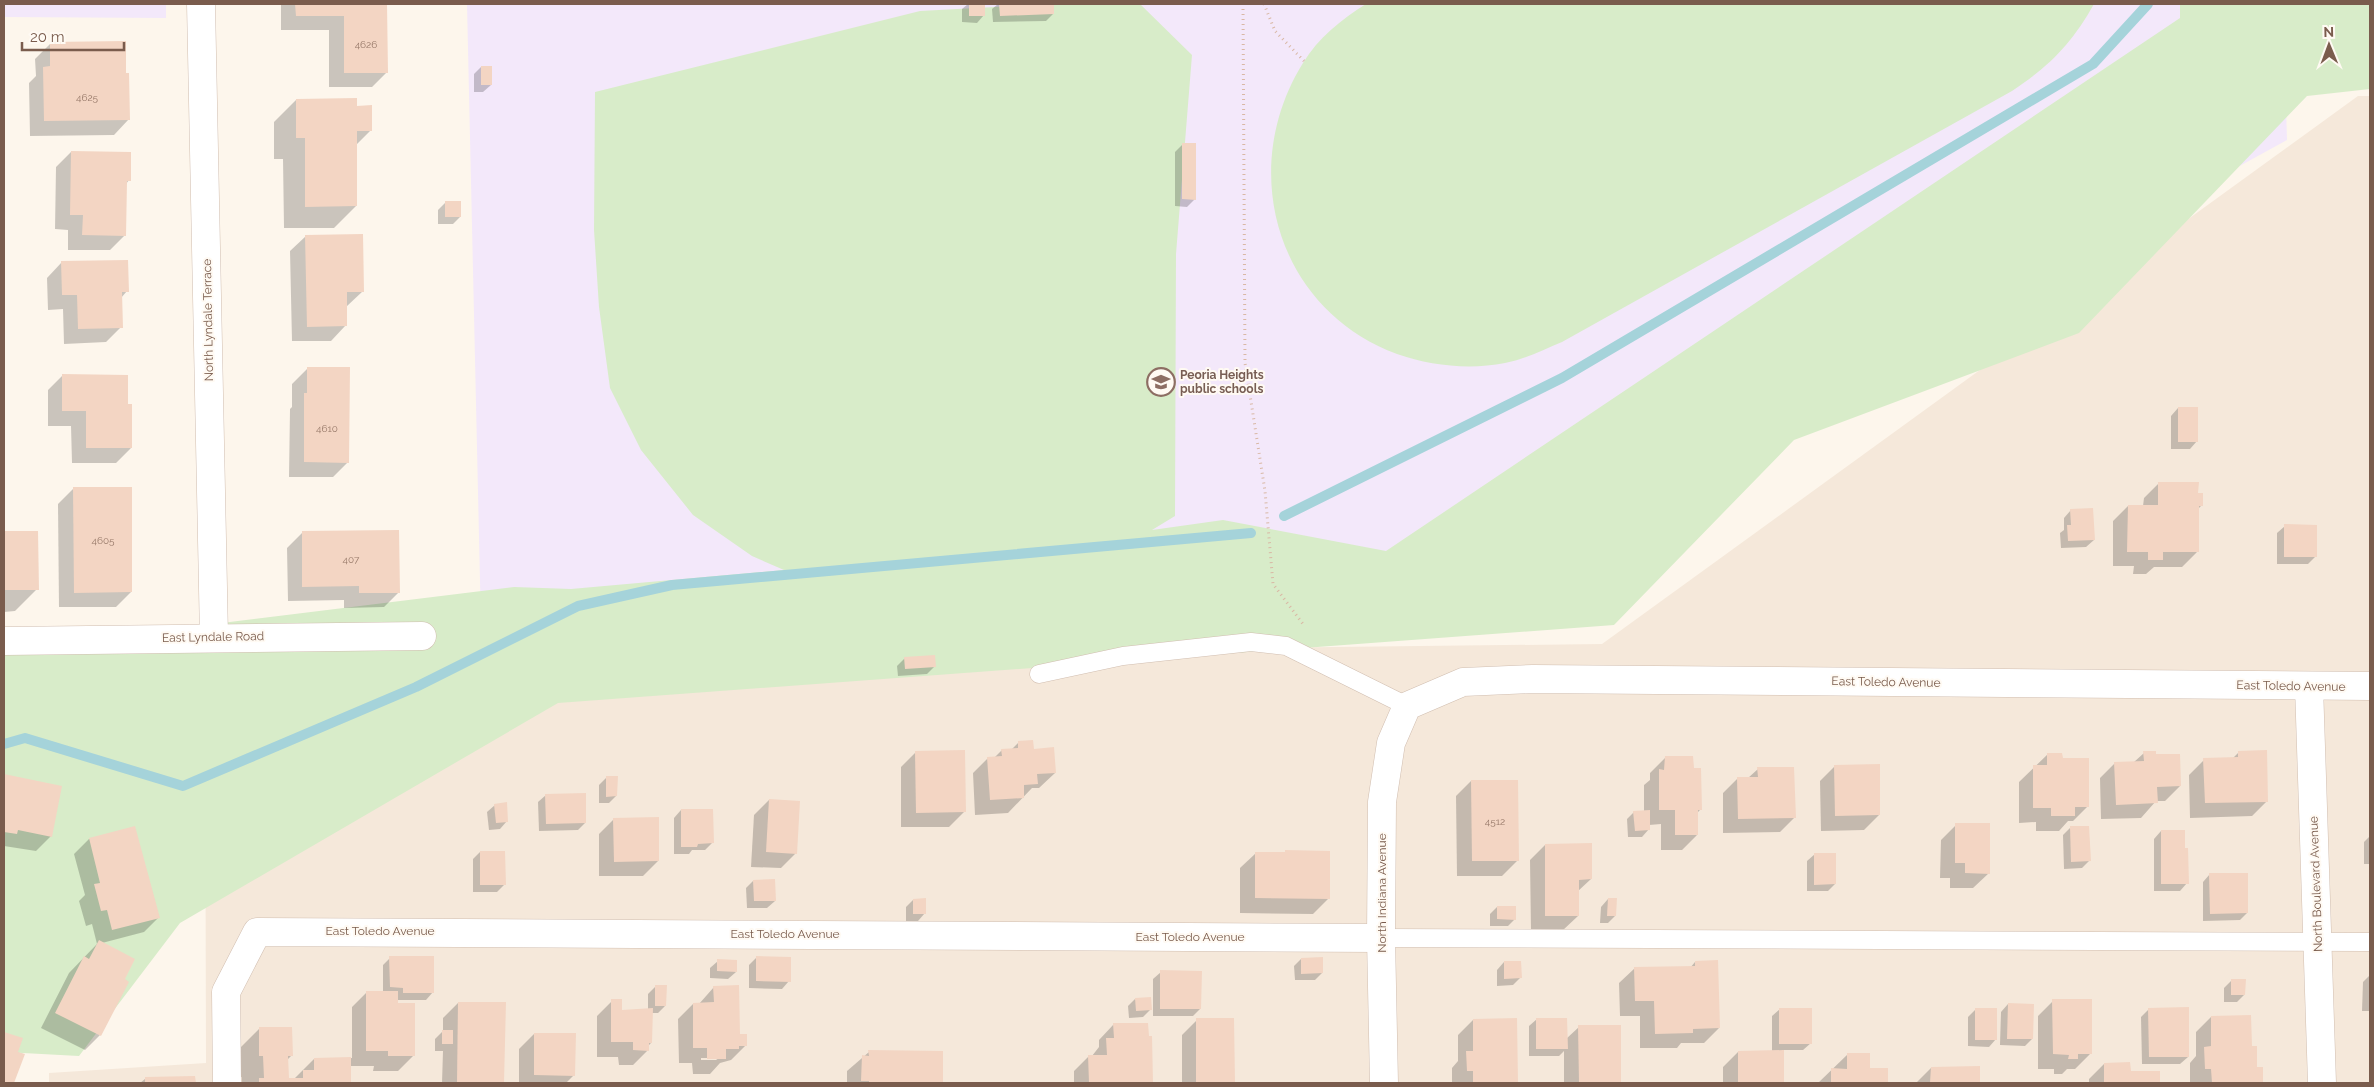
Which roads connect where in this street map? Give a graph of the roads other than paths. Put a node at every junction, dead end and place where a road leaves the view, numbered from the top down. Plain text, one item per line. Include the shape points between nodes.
1 (201, 4) edge
2 (422, 636) dead end
3 (214, 637) junction
4 (4, 641) edge
5 (1039, 674) dead end
6 (2309, 686) junction
7 (2370, 686) edge
8 (1407, 706) junction
9 (1381, 938) junction
10 (2318, 942) junction
11 (2370, 942) edge
12 (226, 1083) edge
13 (1384, 1083) edge
14 (2322, 1083) edge

1 - 3 street, North Lyndale Terrace
2 - 3 street, East Lyndale Road
3 - 4 street, East Lyndale Road
5 - 8 lane via 1123,656 1251,642 1286,646
6 - 7 street, East Toledo Avenue
6 - 8 street, East Toledo Avenue via 1533,679 1463,682
6 - 10 street, North Boulevard Avenue
8 - 9 street, North Indiana Avenue via 1391,743 1382,802
9 - 10 lane
9 - 12 street, East Toledo Avenue via 257,932 226,992
9 - 13 street, North Indiana Avenue
10 - 11 lane
10 - 14 street, North Boulevard Avenue

